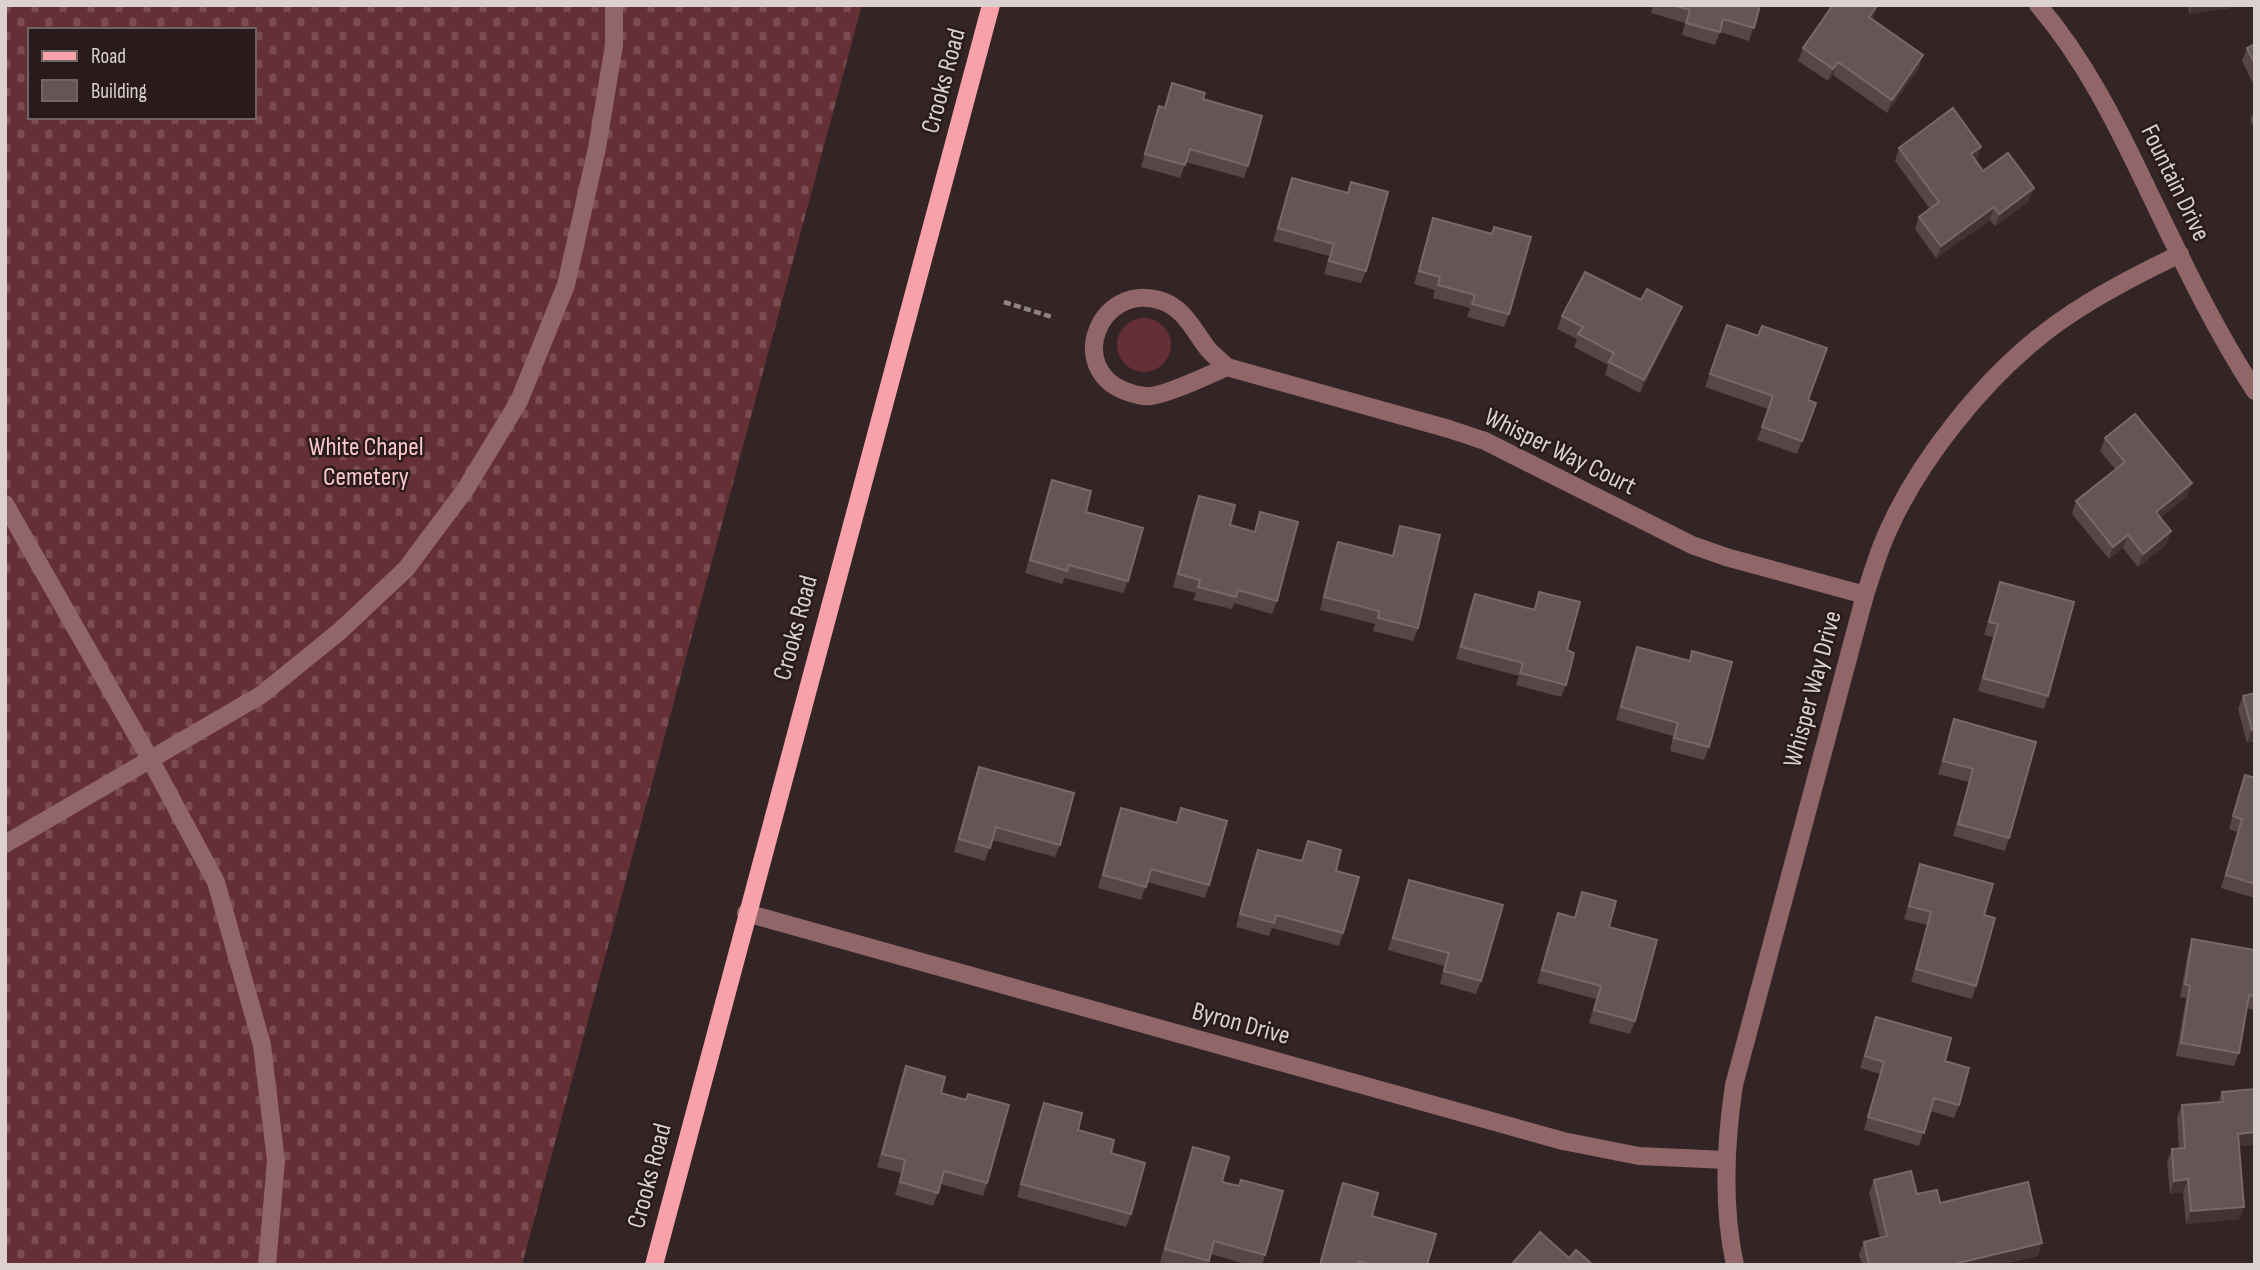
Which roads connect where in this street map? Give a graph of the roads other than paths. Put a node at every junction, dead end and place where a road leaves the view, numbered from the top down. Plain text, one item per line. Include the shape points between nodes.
1 (614, 5) edge
2 (991, 5) edge
3 (2038, 5) edge
4 (2180, 254) junction
5 (1227, 367) junction
6 (2255, 391) edge
7 (5, 504) edge
8 (1865, 595) junction
9 (150, 759) junction
10 (5, 844) edge
11 (746, 913) junction
12 (1726, 1160) junction
13 (267, 1265) edge
14 (653, 1265) edge
15 (1735, 1265) edge

1 - 9 street via 614,45 599,135 566,285 519,401 465,490 406,569 340,631 261,695
2 - 11 main road, Crooks Road
3 - 4 street, Fountain Drive via 2090,76
4 - 6 street, Fountain Drive
4 - 8 street, Whisper Way Drive via 2059,322 1976,398 1906,497
5 - 5 street via 1177,308 1160,300 1122,302 1097,330 1095,361 1102,374 1133,394 1164,393
5 - 8 street, Whisper Way Court via 1485,441 1692,545
7 - 9 street
8 - 12 street, Whisper Way Drive via 1745,1040 1728,1122
9 - 10 street
9 - 13 street via 216,882 262,1045 276,1161
11 - 12 street, Byron Drive via 1563,1141 1639,1156
11 - 14 main road, Crooks Road
12 - 15 street, Whisper Way Drive

